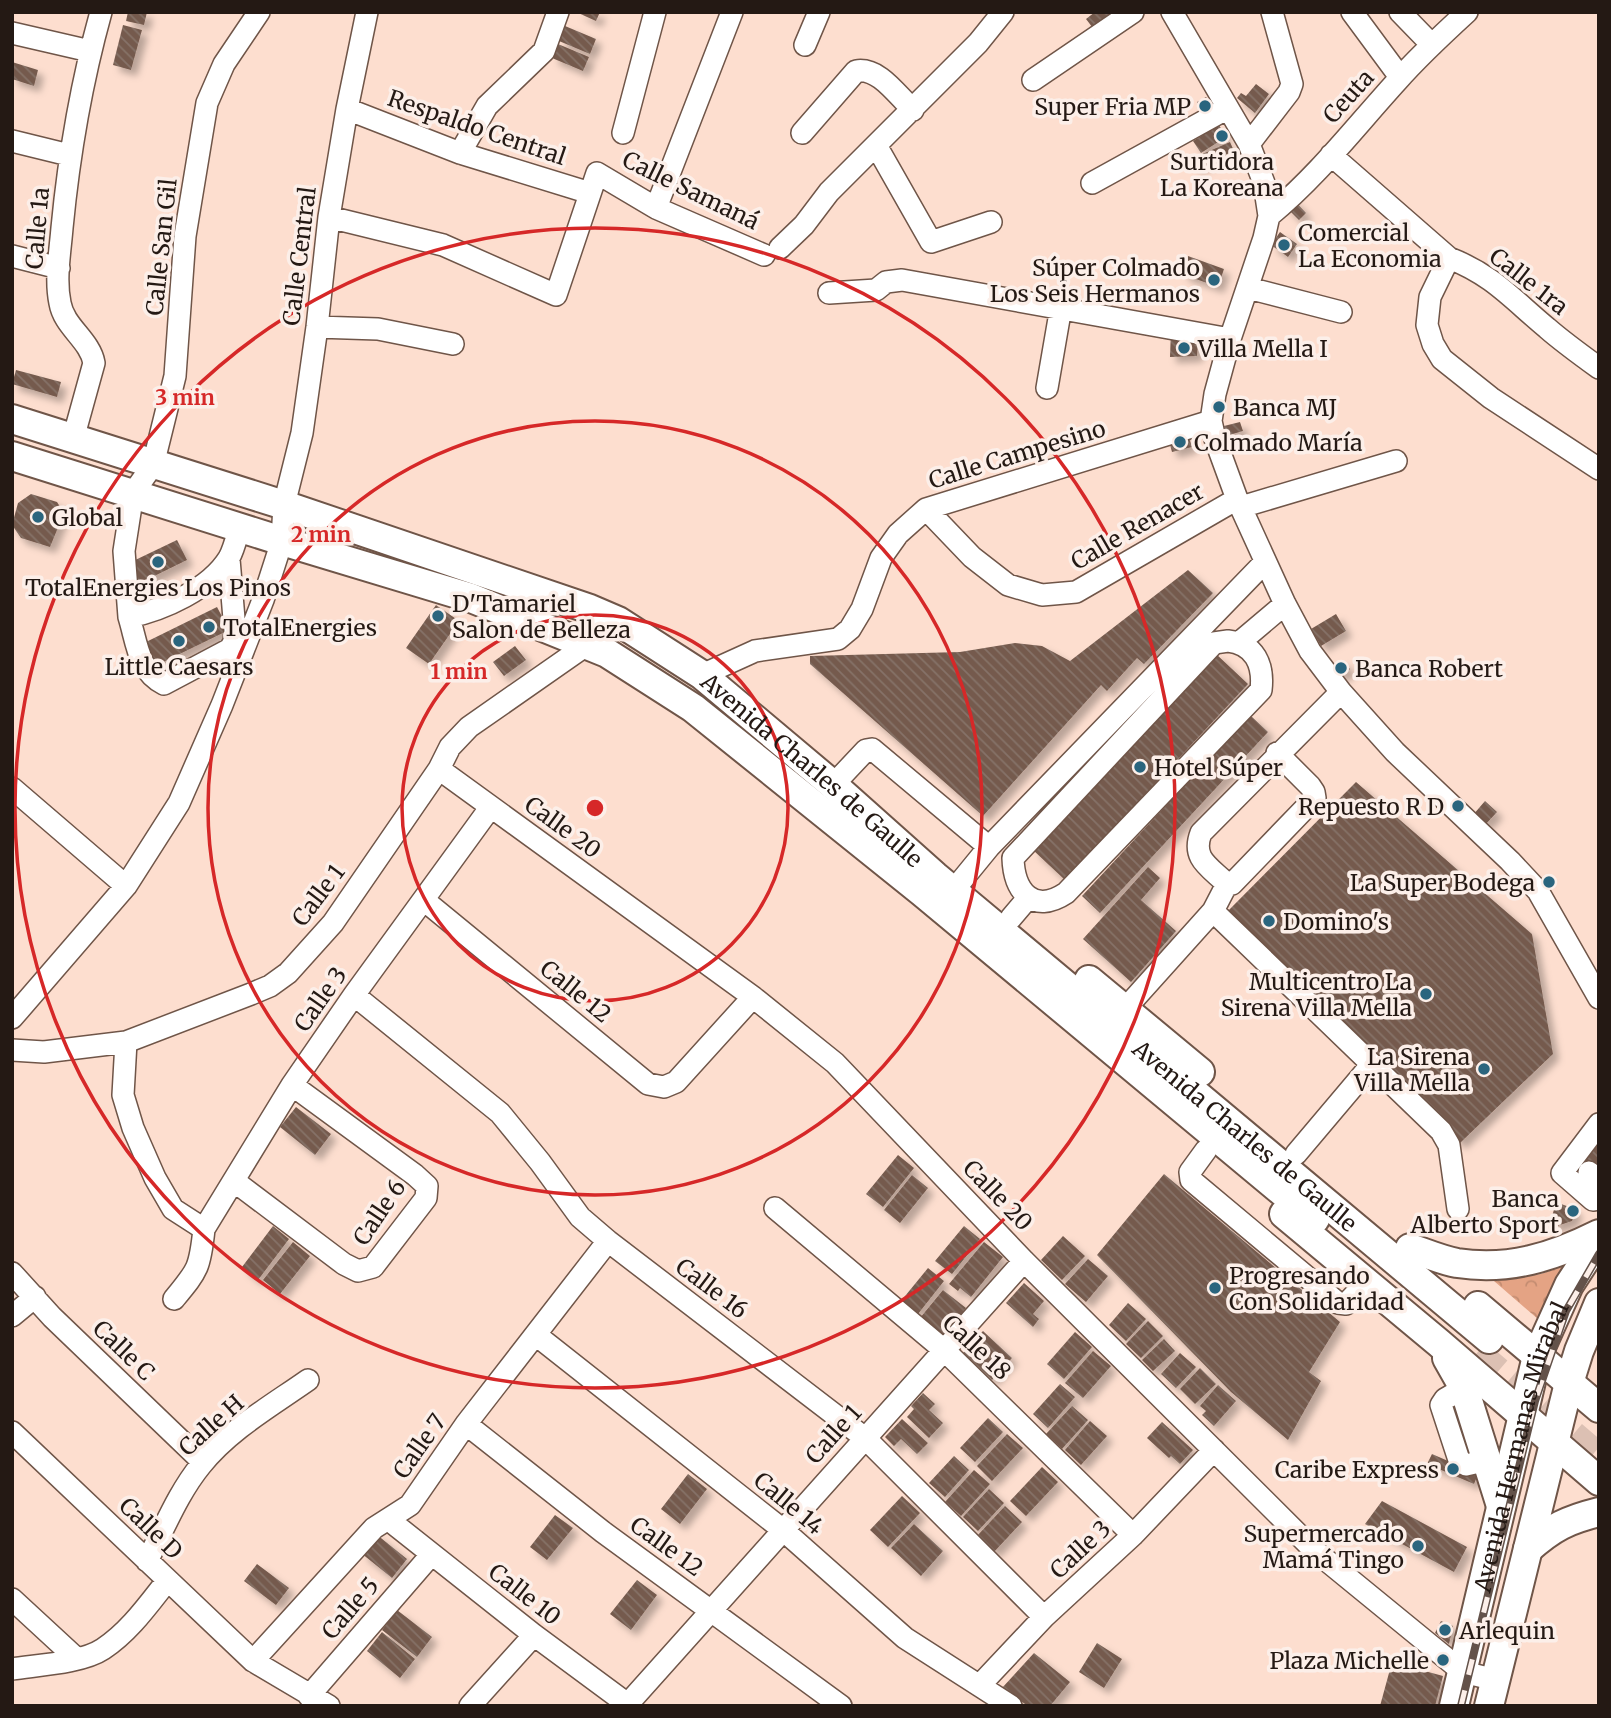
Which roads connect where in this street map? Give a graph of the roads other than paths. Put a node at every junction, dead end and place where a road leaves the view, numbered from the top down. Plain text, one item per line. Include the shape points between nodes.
1 (101, 12) edge
2 (258, 12) edge
3 (367, 12) edge
4 (558, 12) edge
5 (655, 12) edge
6 (732, 12) edge
7 (819, 12) edge
8 (1003, 12) edge
9 (1133, 12) edge
10 (1172, 12) edge
11 (1272, 12) edge
12 (1352, 12) edge
13 (1400, 12) edge
14 (1467, 12) edge
15 (12, 33) edge
16 (805, 45) dead end
17 (1432, 45) junction
18 (90, 51) junction
19 (1401, 77) junction
20 (1033, 80) dead end
21 (1228, 108) junction
22 (347, 109) junction
23 (913, 110) junction
24 (623, 133) dead end
25 (802, 133) dead end
26 (12, 141) edge
27 (1248, 144) junction
28 (877, 146) junction
29 (460, 153) junction
30 (69, 155) junction
31 (1331, 155) junction
32 (1092, 183) dead end
33 (590, 193) junction
34 (656, 208) junction
35 (1269, 216) junction
36 (329, 217) junction
37 (991, 222) dead end
38 (12, 256) edge
39 (1449, 258) junction
40 (59, 268) junction
41 (1248, 288) junction
42 (829, 293) dead end
43 (1061, 307) junction
44 (1341, 312) dead end
45 (317, 327) junction
46 (1230, 339) junction
47 (453, 344) dead end
48 (1599, 368) edge
49 (1047, 388) dead end
50 (12, 419) edge
51 (1212, 421) junction
52 (73, 439) junction
53 (12, 456) edge
54 (1396, 461) dead end
55 (153, 465) junction
56 (1599, 469) edge
57 (133, 493) junction
58 (1239, 503) junction
59 (284, 505) junction
60 (926, 509) junction
61 (240, 526) junction
62 (282, 541) junction
63 (229, 559) junction
64 (1265, 562) junction
65 (1285, 604) junction
66 (590, 609) junction
67 (130, 617) junction
68 (1240, 642) junction
69 (588, 644) junction
70 (702, 675) junction
71 (1341, 692) junction
72 (1277, 753) junction
73 (439, 769) junction
74 (833, 785) junction
75 (12, 788) edge
76 (491, 808) junction
77 (989, 847) junction
78 (940, 883) junction
79 (1227, 884) junction
80 (126, 886) junction
81 (425, 901) junction
82 (1020, 908) junction
83 (1213, 911) junction
84 (354, 995) junction
85 (753, 997) junction
86 (1599, 998) edge
87 (1125, 1009) junction
88 (12, 1018) edge
89 (126, 1042) junction
90 (12, 1050) edge
91 (1372, 1064) junction
92 (292, 1085) junction
93 (1593, 1133) edge
94 (1296, 1153) junction
95 (234, 1181) junction
96 (1589, 1182) edge
97 (775, 1208) dead end
98 (1458, 1209) dead end
99 (204, 1229) junction
100 (1599, 1237) edge
101 (608, 1241) junction
102 (1410, 1248) junction
103 (1024, 1261) junction
104 (12, 1273) edge
105 (35, 1297) junction
106 (174, 1299) dead end
107 (1599, 1303) edge
108 (12, 1316) edge
109 (537, 1335) junction
110 (1439, 1343) junction
111 (1483, 1346) tunnel mouth
112 (944, 1350) junction
113 (1537, 1356) junction
114 (308, 1380) dead end
115 (1569, 1383) junction
116 (1599, 1408) edge
117 (1524, 1418) junction
118 (466, 1424) junction
119 (12, 1432) edge
120 (865, 1438) junction
121 (1553, 1443) junction
122 (1214, 1450) junction
123 (203, 1462) junction
124 (1599, 1481) edge
125 (1502, 1510) junction
126 (1599, 1512) edge
127 (389, 1520) junction
128 (783, 1530) junction
129 (1133, 1535) junction
130 (1528, 1549) junction
131 (431, 1555) junction
132 (147, 1560) junction
133 (167, 1581) junction
134 (12, 1599) edge
135 (711, 1611) junction
136 (1044, 1617) junction
137 (534, 1635) junction
138 (77, 1659) junction
139 (253, 1661) junction
140 (12, 1669) edge
141 (1463, 1672) junction
142 (981, 1685) junction
143 (1493, 1693) edge
144 (309, 1696) junction
145 (628, 1705) edge
146 (329, 1706) edge
147 (470, 1706) edge
148 (841, 1706) edge
149 (1011, 1706) edge
150 (1454, 1706) edge

1 - 18 street, Calle 1a
2 - 55 street, Calle San Gil via 224,64 207,103 186,236 175,376
3 - 22 street, Calle Central
4 - 29 street via 544,51 487,106
5 - 24 street
6 - 34 street
7 - 16 street
8 - 23 street
9 - 20 street
10 - 21 street
11 - 27 street via 1292,83
12 - 19 street
13 - 17 street
14 - 17 street, Ceuta
15 - 18 street
17 - 19 street, Ceuta
18 - 30 street, Calle 1a
19 - 31 street, Ceuta
21 - 27 street
21 - 32 street
22 - 29 street, Respaldo Central
22 - 36 street, Calle Central
23 - 25 street via 875,73 856,71
23 - 28 street
26 - 30 street
27 - 35 street via 1264,183
28 - 34 street, Calle Samaná via 829,192 804,225 772,251
28 - 37 street via 931,242
29 - 33 street, Respaldo Central
30 - 40 street, Calle 1a
31 - 35 street, Ceuta
31 - 39 street, Calle 1ra
33 - 34 street, Calle Samaná via 597,173
33 - 36 street via 556,295 443,245
35 - 41 street
36 - 45 street, Calle Central
38 - 40 street
39 - 48 street, Calle 1ra via 1472,267 1510,294
39 - 56 street via 1430,297 1426,325 1442,359 1491,398
40 - 52 street, Calle 1a via 62,315 94,363
41 - 44 street
41 - 46 street
42 - 43 street via 876,290 902,279
43 - 46 street
43 - 49 street
45 - 47 street via 378,329
45 - 59 street, Calle Central via 302,433
46 - 51 street
50 - 52 main road, Avenida Charles de Gaulle
51 - 58 street
51 - 60 street, Calle Campesino
52 - 55 main road, Avenida Charles de Gaulle
53 - 57 main road, Avenida Charles de Gaulle
54 - 58 street, Calle Renacer
55 - 57 street, Calle San Gil
55 - 59 main road, Avenida Charles de Gaulle
57 - 61 main road, Avenida Charles de Gaulle
57 - 67 street via 124,551
58 - 60 street, Calle Renacer via 1076,592 1042,595 1008,585 972,557
58 - 64 street
59 - 62 street, Calle Central
59 - 66 main road, Avenida Charles de Gaulle
60 - 70 street, Calle Campesino via 898,534 881,558 862,608 838,639 755,651
61 - 62 main road, Avenida Charles de Gaulle
61 - 63 street
62 - 69 main road, Avenida Charles de Gaulle via 471,598
62 - 80 street, Calle Central via 231,682 179,803
63 - 67 street via 201,588 153,612
63 - 67 street via 235,631 230,649 164,684 144,668
64 - 65 street
64 - 77 street
65 - 68 street
65 - 71 street via 1310,650
66 - 69 street
66 - 70 main road, Avenida Charles de Gaulle via 618,621
68 - 82 street via 1214,643 1013,858
68 - 82 street via 1260,664 1261,690 1066,893 1056,900
69 - 73 street, Calle 1 via 469,727 450,747
69 - 78 main road, Avenida Charles de Gaulle via 693,708
70 - 74 main road, Avenida Charles de Gaulle
71 - 72 street
71 - 86 street via 1395,752 1538,891
72 - 79 street via 1201,833 1196,845 1199,856
72 - 79 street via 1310,786 1315,798
73 - 76 street, Calle 20
73 - 89 street, Calle 1 via 333,923 288,973 260,990
74 - 77 street via 872,749
74 - 78 main road, Avenida Charles de Gaulle
75 - 80 street
76 - 81 street, Calle 3
76 - 85 street, Calle 20
77 - 78 street
78 - 82 main road
78 - 110 main road via 970,954
78 - 111 main road, Avenida Charles de Gaulle
79 - 83 street
80 - 88 street, Calle Central
81 - 84 street, Calle 3
81 - 85 street, Calle 12 via 648,1084 664,1087 676,1082
82 - 87 main road
83 - 87 street
83 - 91 street
84 - 92 street, Calle 3
84 - 101 street, Calle 16 via 500,1113 580,1217
85 - 103 street, Calle 20 via 835,1063
87 - 94 main road
89 - 90 street, Calle 1 via 44,1052
89 - 99 street via 123,1095 133,1128 173,1209
91 - 94 street
91 - 98 street via 1441,1131 1449,1145
92 - 95 street, Calle 3
92 - 95 street, Calle 6 via 415,1175 427,1186 426,1198 373,1267 358,1271
93 - 96 street
94 - 102 main road
95 - 99 street, Calle 3
97 - 112 street, Calle 18
99 - 106 street via 197,1272
100 - 102 main road via 1564,1252 1510,1265 1456,1262
100 - 113 main road, Avenida Hermanas Mirabal via 1569,1285
101 - 109 street, Calle 7
101 - 120 street, Calle 16
102 - 113 main road
103 - 112 street, Calle 1
103 - 122 street, Calle 20
104 - 105 street, Calle C
105 - 108 street
105 - 123 street, Calle C
107 - 115 main road, Avenida Hermanas Mirabal
109 - 118 street, Calle 7
109 - 128 street, Calle 14
110 - 117 main road
110 - 125 main road via 1464,1388
112 - 120 street, Calle 1
112 - 129 street, Calle 18
113 - 115 main road
113 - 117 main road, Avenida Hermanas Mirabal
114 - 123 street, Calle H via 232,1434
115 - 116 main road
115 - 121 main road, Avenida Hermanas Mirabal
117 - 121 main road
117 - 125 main road, Avenida Hermanas Mirabal
118 - 127 street, Calle 7 via 410,1505
118 - 135 street, Calle 12
119 - 132 street, Calle D
120 - 128 street, Calle 1
120 - 136 street, Calle 16
121 - 124 main road
121 - 130 main road, Avenida Hermanas Mirabal
122 - 129 street, Calle 3
122 - 141 street, Calle 20 via 1315,1551
123 - 132 street, Calle H
125 - 141 main road, Avenida Hermanas Mirabal
126 - 130 main road via 1571,1519
127 - 131 street, Calle 10
127 - 139 street, Calle 7 via 374,1528
128 - 135 street, Calle 1
128 - 142 street, Calle 14 via 905,1638
129 - 136 street, Calle 3
130 - 143 main road, Avenida Hermanas Mirabal
131 - 137 street, Calle 10
131 - 144 street, Calle 5
132 - 133 street, Calle D
133 - 138 street via 136,1620 102,1650
133 - 139 street, Calle D
134 - 138 street
135 - 145 street, Calle 1
135 - 148 street, Calle 12
136 - 142 street, Calle 3
137 - 145 street, Calle 10
137 - 147 street
138 - 140 street
139 - 144 street, Calle D
141 - 143 street, Calle 20
141 - 150 main road, Avenida Hermanas Mirabal
142 - 149 street, Calle 14
144 - 146 street, Calle D

